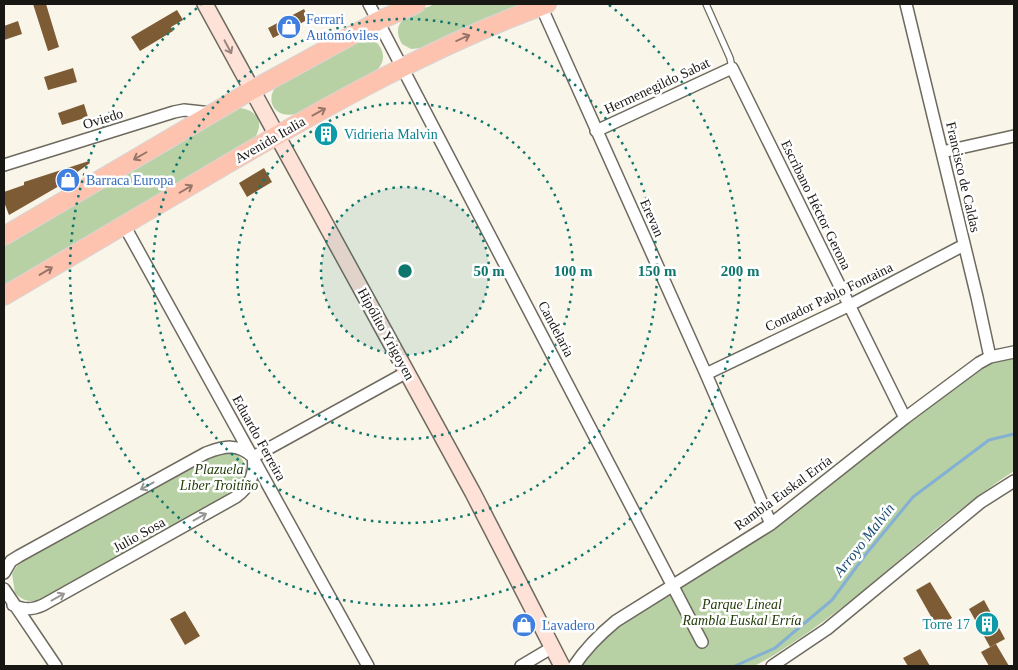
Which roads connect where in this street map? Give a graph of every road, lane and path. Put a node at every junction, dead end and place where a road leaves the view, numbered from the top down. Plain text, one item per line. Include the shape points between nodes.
1 (205, 4) edge
2 (369, 4) edge
3 (416, 4) edge
4 (706, 4) edge
5 (906, 4) edge
6 (544, 5) edge
7 (378, 21) junction
8 (401, 67) junction
9 (732, 68) junction
10 (252, 90) junction
11 (212, 114) junction
12 (596, 131) junction
13 (276, 136) junction
14 (1014, 136) edge
15 (942, 152) junction
16 (4, 165) edge
17 (124, 225) junction
18 (4, 236) edge
19 (964, 245) junction
20 (4, 296) edge
21 (848, 306) junction
22 (1014, 352) edge
23 (990, 357) junction
24 (407, 372) junction
25 (706, 374) junction
26 (905, 418) junction
27 (253, 457) junction
28 (1014, 481) edge
29 (770, 524) junction
30 (4, 574) edge
31 (672, 585) junction
32 (4, 589) edge
33 (13, 604) junction
34 (702, 642) dead end
35 (553, 647) junction
36 (56, 666) edge
37 (368, 666) edge
38 (521, 666) edge
39 (562, 666) edge
40 (574, 666) edge
41 (772, 666) edge

1 -> 10 street, Hipólito Yrigoyen
2 - 7 street, Candelaria
3 - 7 main road
4 - 9 lane, Escribano Héctor Gerona
5 - 15 street, Francisco de Caldas
8 -> 6 main road, Avenida Italia
6 - 12 street, Erevan
7 - 8 street, Candelaria
7 - 10 main road
13 -> 8 main road, Avenida Italia
8 - 31 street, Candelaria
9 - 12 street, Hermenegildo Sabat
9 - 21 street, Escribano Héctor Gerona
10 - 11 main road
10 - 13 street, Hipólito Yrigoyen
11 - 16 street, Oviedo via 184,110 174,112
11 -> 18 main road
12 - 25 street, Erevan
17 -> 13 main road, Avenida Italia
13 - 24 street, Hipólito Yrigoyen
14 - 15 street
15 - 19 street, Francisco de Caldas
20 -> 17 main road, Avenida Italia
17 - 27 street, Eduardo Ferreira
19 - 21 street, Contador Pablo Fontaina
19 - 23 street, Francisco de Caldas
21 - 25 street, Contador Pablo Fontaina
21 - 26 street, Escribano Héctor Gerona
22 - 23 street, Rambla Euskal Erría
23 - 26 street, Rambla Euskal Erría
24 - 27 street
24 - 35 street, Hipólito Yrigoyen
25 - 29 street, Erevan
26 - 29 street, Rambla Euskal Erría
27 -> 30 street via 236,447 206,453 19,556 11,561
33 -> 27 street, Julio Sosa via 28,610 43,605 236,497 250,484 254,472
27 - 37 street, Eduardo Ferreira
28 - 41 street via 981,502 827,629
29 - 31 street, Rambla Euskal Erría
31 - 34 street, Candelaria
31 - 40 street, Rambla Euskal Erría via 595,638
32 - 33 street
33 - 36 street
35 - 38 street
35 - 39 street, Hipólito Yrigoyen

